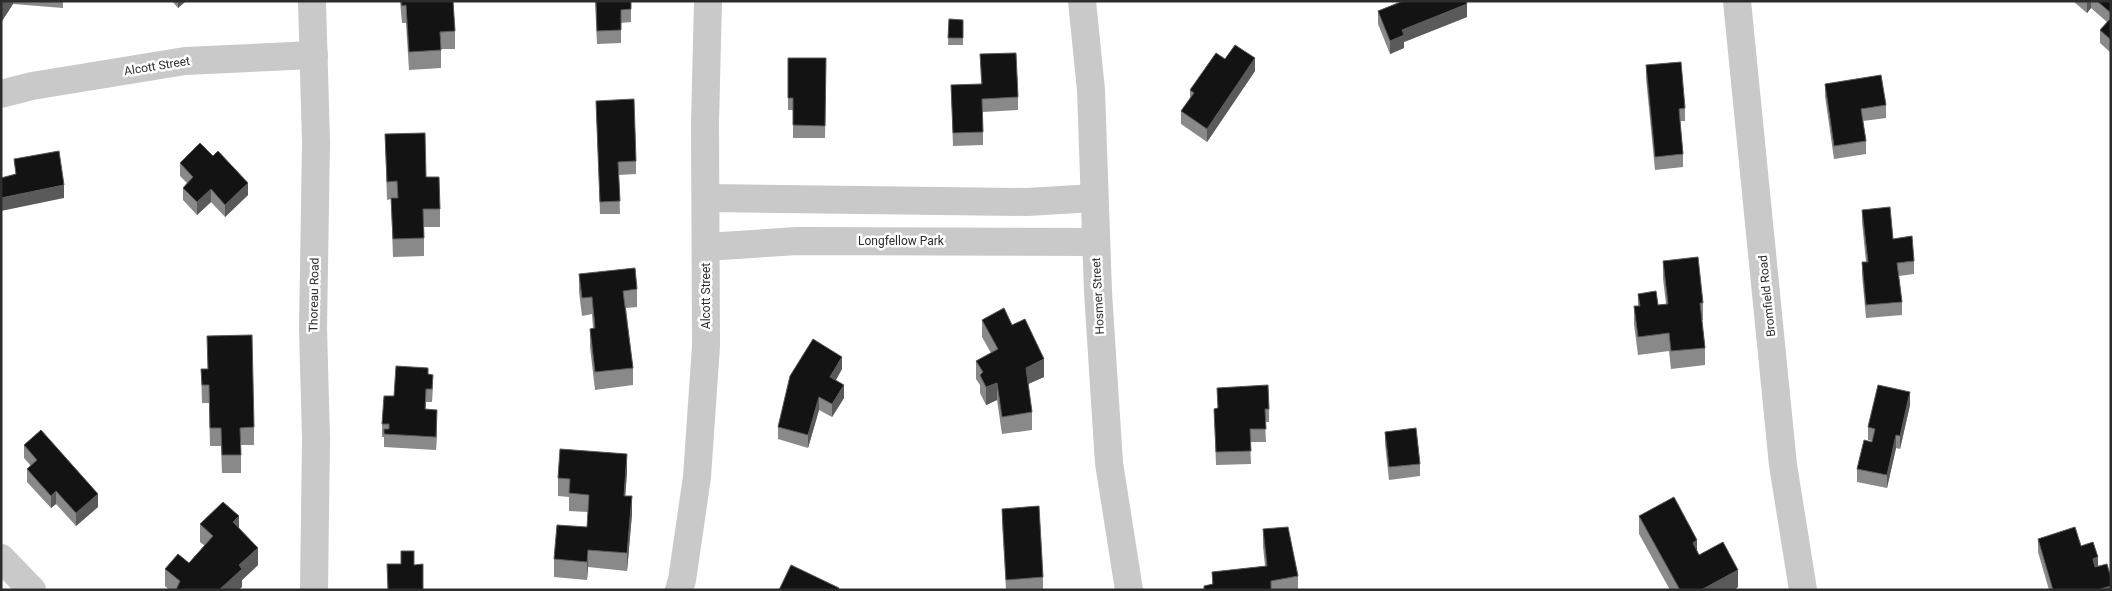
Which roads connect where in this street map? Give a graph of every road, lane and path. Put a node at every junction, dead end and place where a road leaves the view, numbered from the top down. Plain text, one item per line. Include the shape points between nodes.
1 (312, 1) edge
2 (708, 1) edge
3 (1737, 1) edge
4 (1090, 2) edge
5 (314, 55) junction
6 (1, 94) edge
7 (706, 198) junction
8 (1094, 198) junction
9 (1096, 242) junction
10 (706, 247) junction
11 (1, 558) edge
12 (32, 590) edge
13 (314, 590) edge
14 (679, 590) edge
15 (1129, 590) edge
16 (1803, 590) edge

1 - 5 street, Thoreau Road
2 - 7 street, Alcott Street
3 - 16 street, Bromfield Road via 1783,465
4 - 8 street, Hosmer Street
5 - 6 street, Alcott Street via 185,61
5 - 13 street, Thoreau Road
7 - 8 street via 1027,202
7 - 10 street, Alcott Street
8 - 9 street, Hosmer Street
9 - 10 street, Longfellow Park via 796,241
9 - 15 street, Hosmer Street via 1109,463
10 - 14 street, Alcott Street via 706,346 697,477
11 - 12 street

